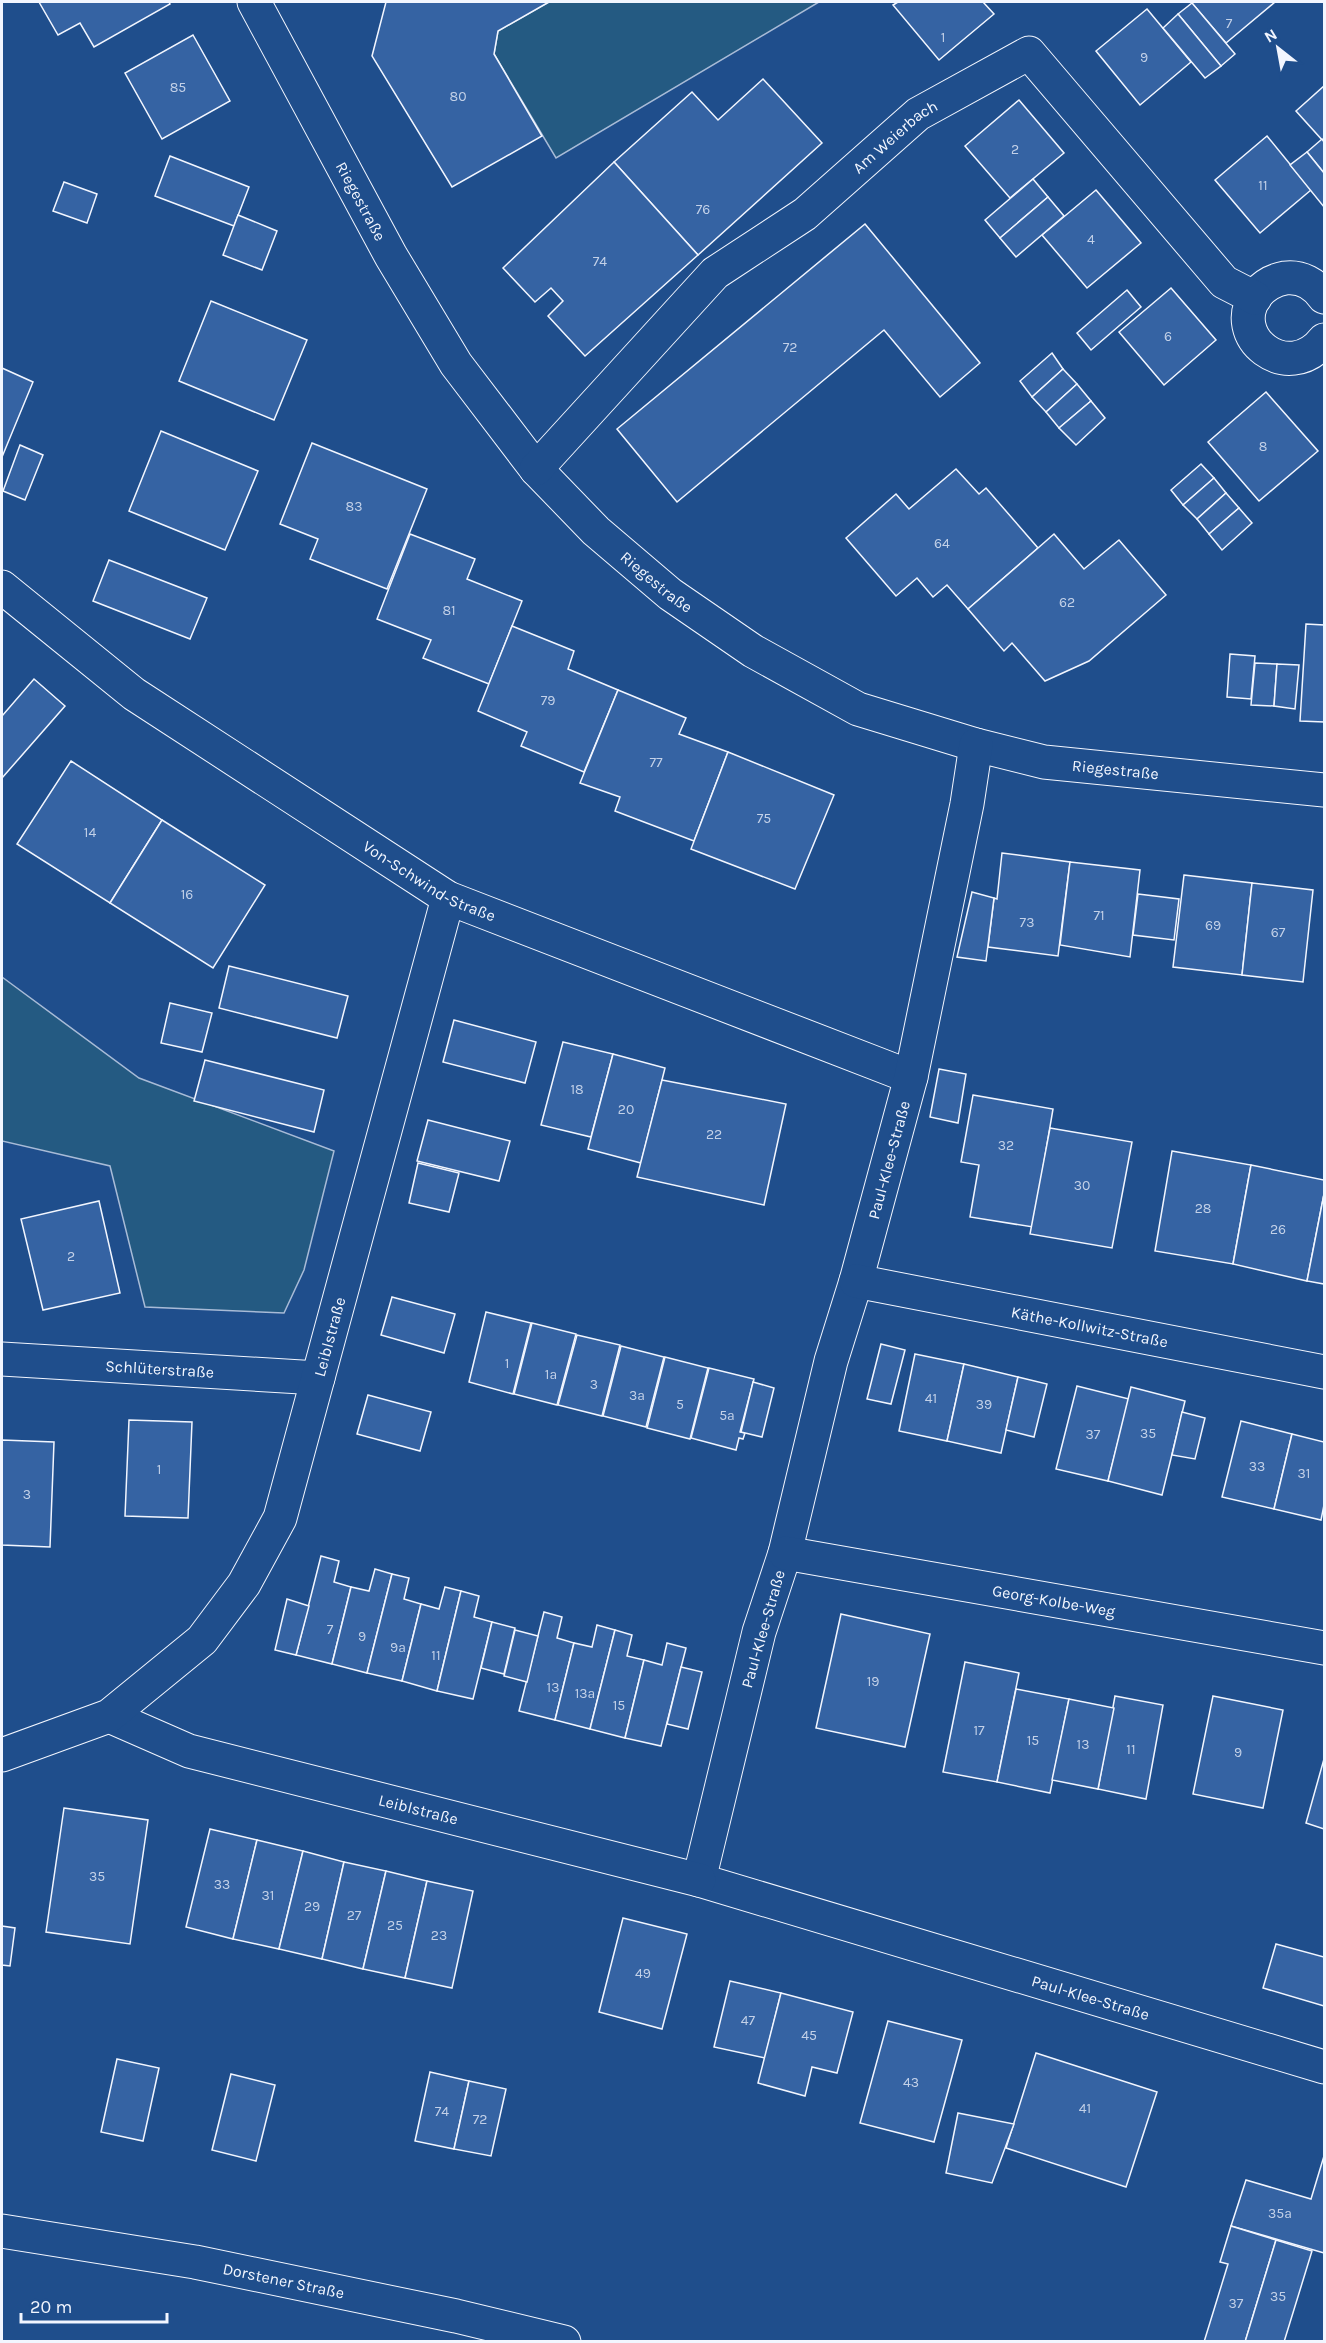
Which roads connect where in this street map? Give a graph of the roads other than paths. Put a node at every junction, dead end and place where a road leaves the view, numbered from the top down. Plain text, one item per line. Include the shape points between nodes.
1 (254, 2) edge
2 (1324, 297) edge
3 (1255, 298) junction
4 (1324, 340) edge
5 (536, 469) junction
6 (2, 587) edge
7 (976, 745) junction
8 (1324, 790) edge
9 (448, 898) junction
10 (911, 1077) junction
11 (856, 1281) junction
12 (2, 1359) edge
13 (1324, 1372) edge
14 (318, 1378) junction
15 (785, 1552) junction
16 (1324, 1648) edge
17 (109, 1716) junction
18 (2, 1755) edge
19 (699, 1880) junction
20 (1324, 2067) edge
21 (2, 2231) edge
22 (564, 2342) edge

1 - 5 street, Riegestraße via 391,256 456,364
2 - 3 street via 1315,286 1294,278 1271,282
3 - 4 street via 1249,320 1265,351 1286,360 1298,358 1309,355
3 - 5 street, Am Weierbach via 1224,282 1029,53 918,114 805,213 715,273
5 - 7 street, Riegestraße via 596,531 670,594 753,651 858,709
6 - 9 street, Von-Schwind-Straße via 134,694
7 - 8 street, Riegestraße via 1044,762
7 - 10 street, Paul-Klee-Straße
9 - 10 street, Von-Schwind-Straße
9 - 14 street, Leiblstraße
10 - 11 street, Paul-Klee-Straße
11 - 13 street, Käthe-Kollwitz-Straße
11 - 15 street, Paul-Klee-Straße via 831,1361
12 - 14 street, Schlüterstraße
14 - 17 street, Leiblstraße via 280,1518 244,1584 202,1640
15 - 16 street, Georg-Kolbe-Weg
15 - 19 street, Paul-Klee-Straße via 759,1632
17 - 18 street, Leiblstraße
17 - 19 street, Leiblstraße via 189,1751
19 - 20 street, Paul-Klee-Straße
21 - 22 street, Dorstener Straße via 195,2262

